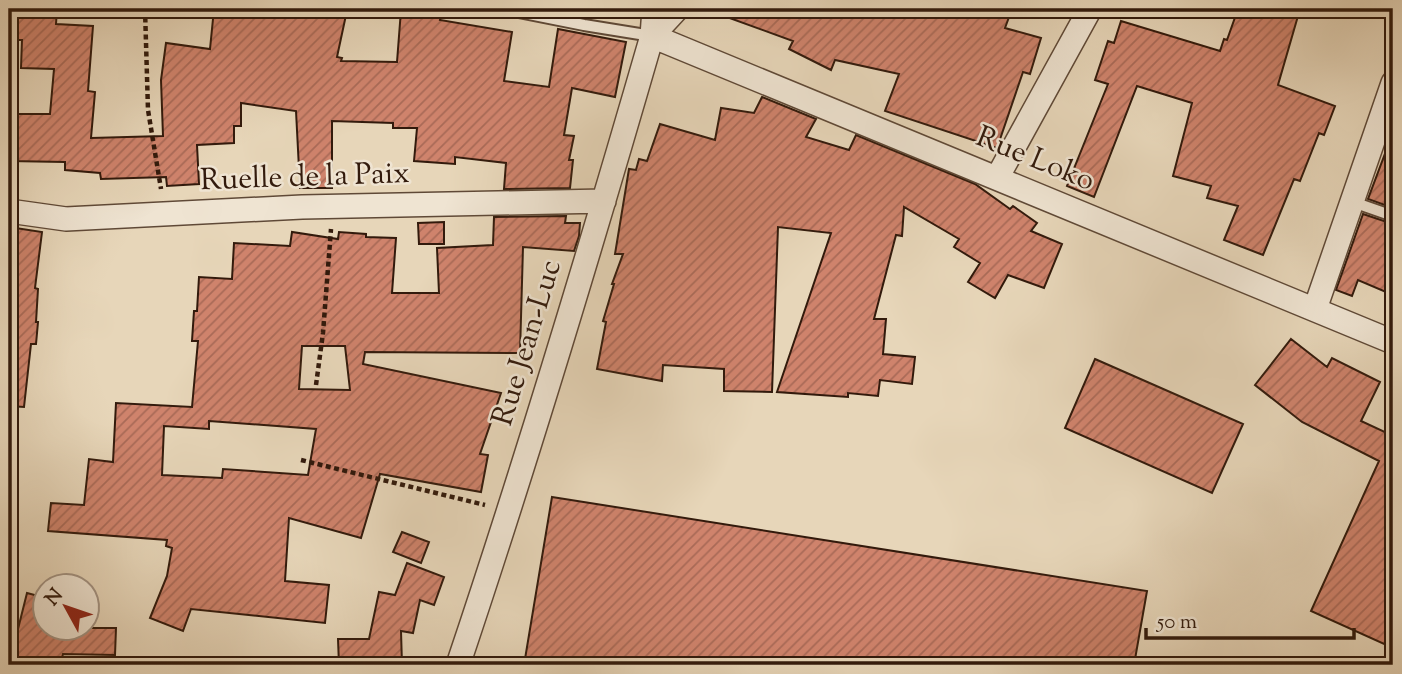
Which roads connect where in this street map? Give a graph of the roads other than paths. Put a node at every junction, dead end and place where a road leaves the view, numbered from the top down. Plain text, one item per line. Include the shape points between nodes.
1 (504, 9) edge
2 (654, 9) edge
3 (677, 9) edge
4 (1090, 9) edge
5 (652, 36) junction
6 (1393, 83) edge
7 (997, 178) junction
8 (604, 201) junction
9 (1353, 202) junction
10 (9, 211) edge
11 (1393, 216) edge
12 (1315, 309) junction
13 (1393, 342) edge
14 (458, 665) edge

1 - 5 lane
2 - 5 street
3 - 5 street
4 - 7 street
5 - 7 street, Rue Loko
5 - 8 street, Rue Jean-Luc
6 - 9 street
7 - 12 street, Rue Loko
8 - 10 street, Ruelle de la Paix via 66,219
8 - 14 street, Rue Jean-Luc
9 - 11 lane
9 - 12 street
12 - 13 street, Rue Loko

